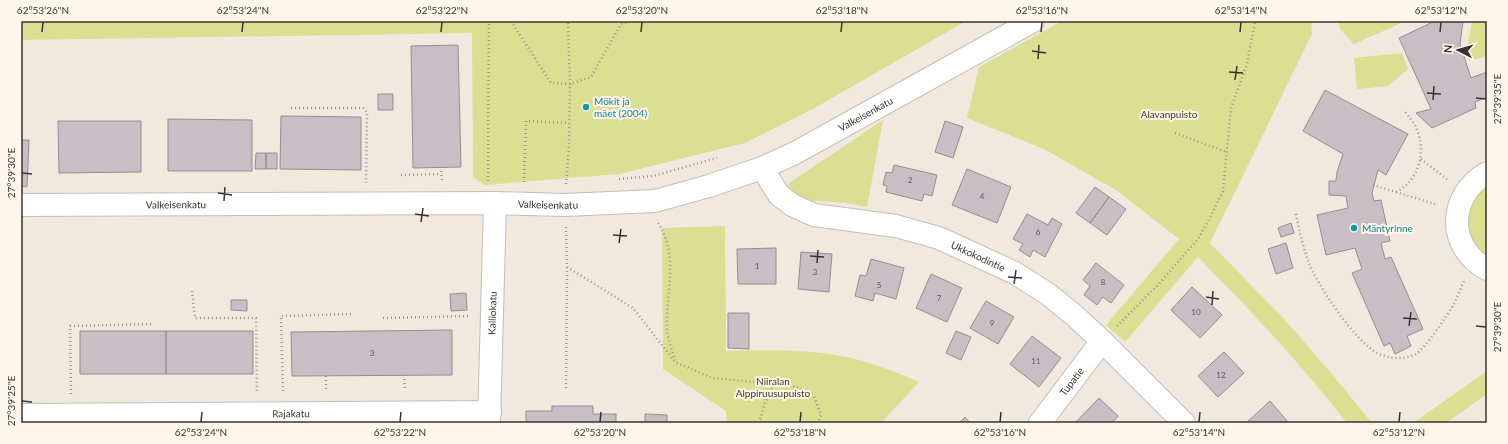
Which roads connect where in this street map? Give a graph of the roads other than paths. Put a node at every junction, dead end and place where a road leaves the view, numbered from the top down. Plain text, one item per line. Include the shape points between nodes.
1 (1033, 21) edge
2 (762, 168) junction
3 (1487, 173) edge
4 (491, 194) junction
5 (21, 205) edge
6 (1480, 264) edge
7 (1102, 341) junction
8 (21, 415) edge
9 (490, 418) edge
10 (133, 419) edge
11 (1040, 423) edge
12 (1184, 423) edge

1 - 2 street, Valkeisenkatu via 794,153
2 - 4 street, Valkeisenkatu via 655,201 565,205
2 - 7 street, Ukkokodintie via 779,195 792,205 814,215 896,226 939,238 1015,273 1048,294
3 - 6 street via 1475,181 1461,202 1457,228 1463,245
4 - 5 street, Valkeisenkatu
4 - 9 street, Kalliokatu
7 - 11 street, Tupatie
7 - 12 street, Ukkokodintie
8 - 10 street, Rajakatu
9 - 10 street, Rajakatu

